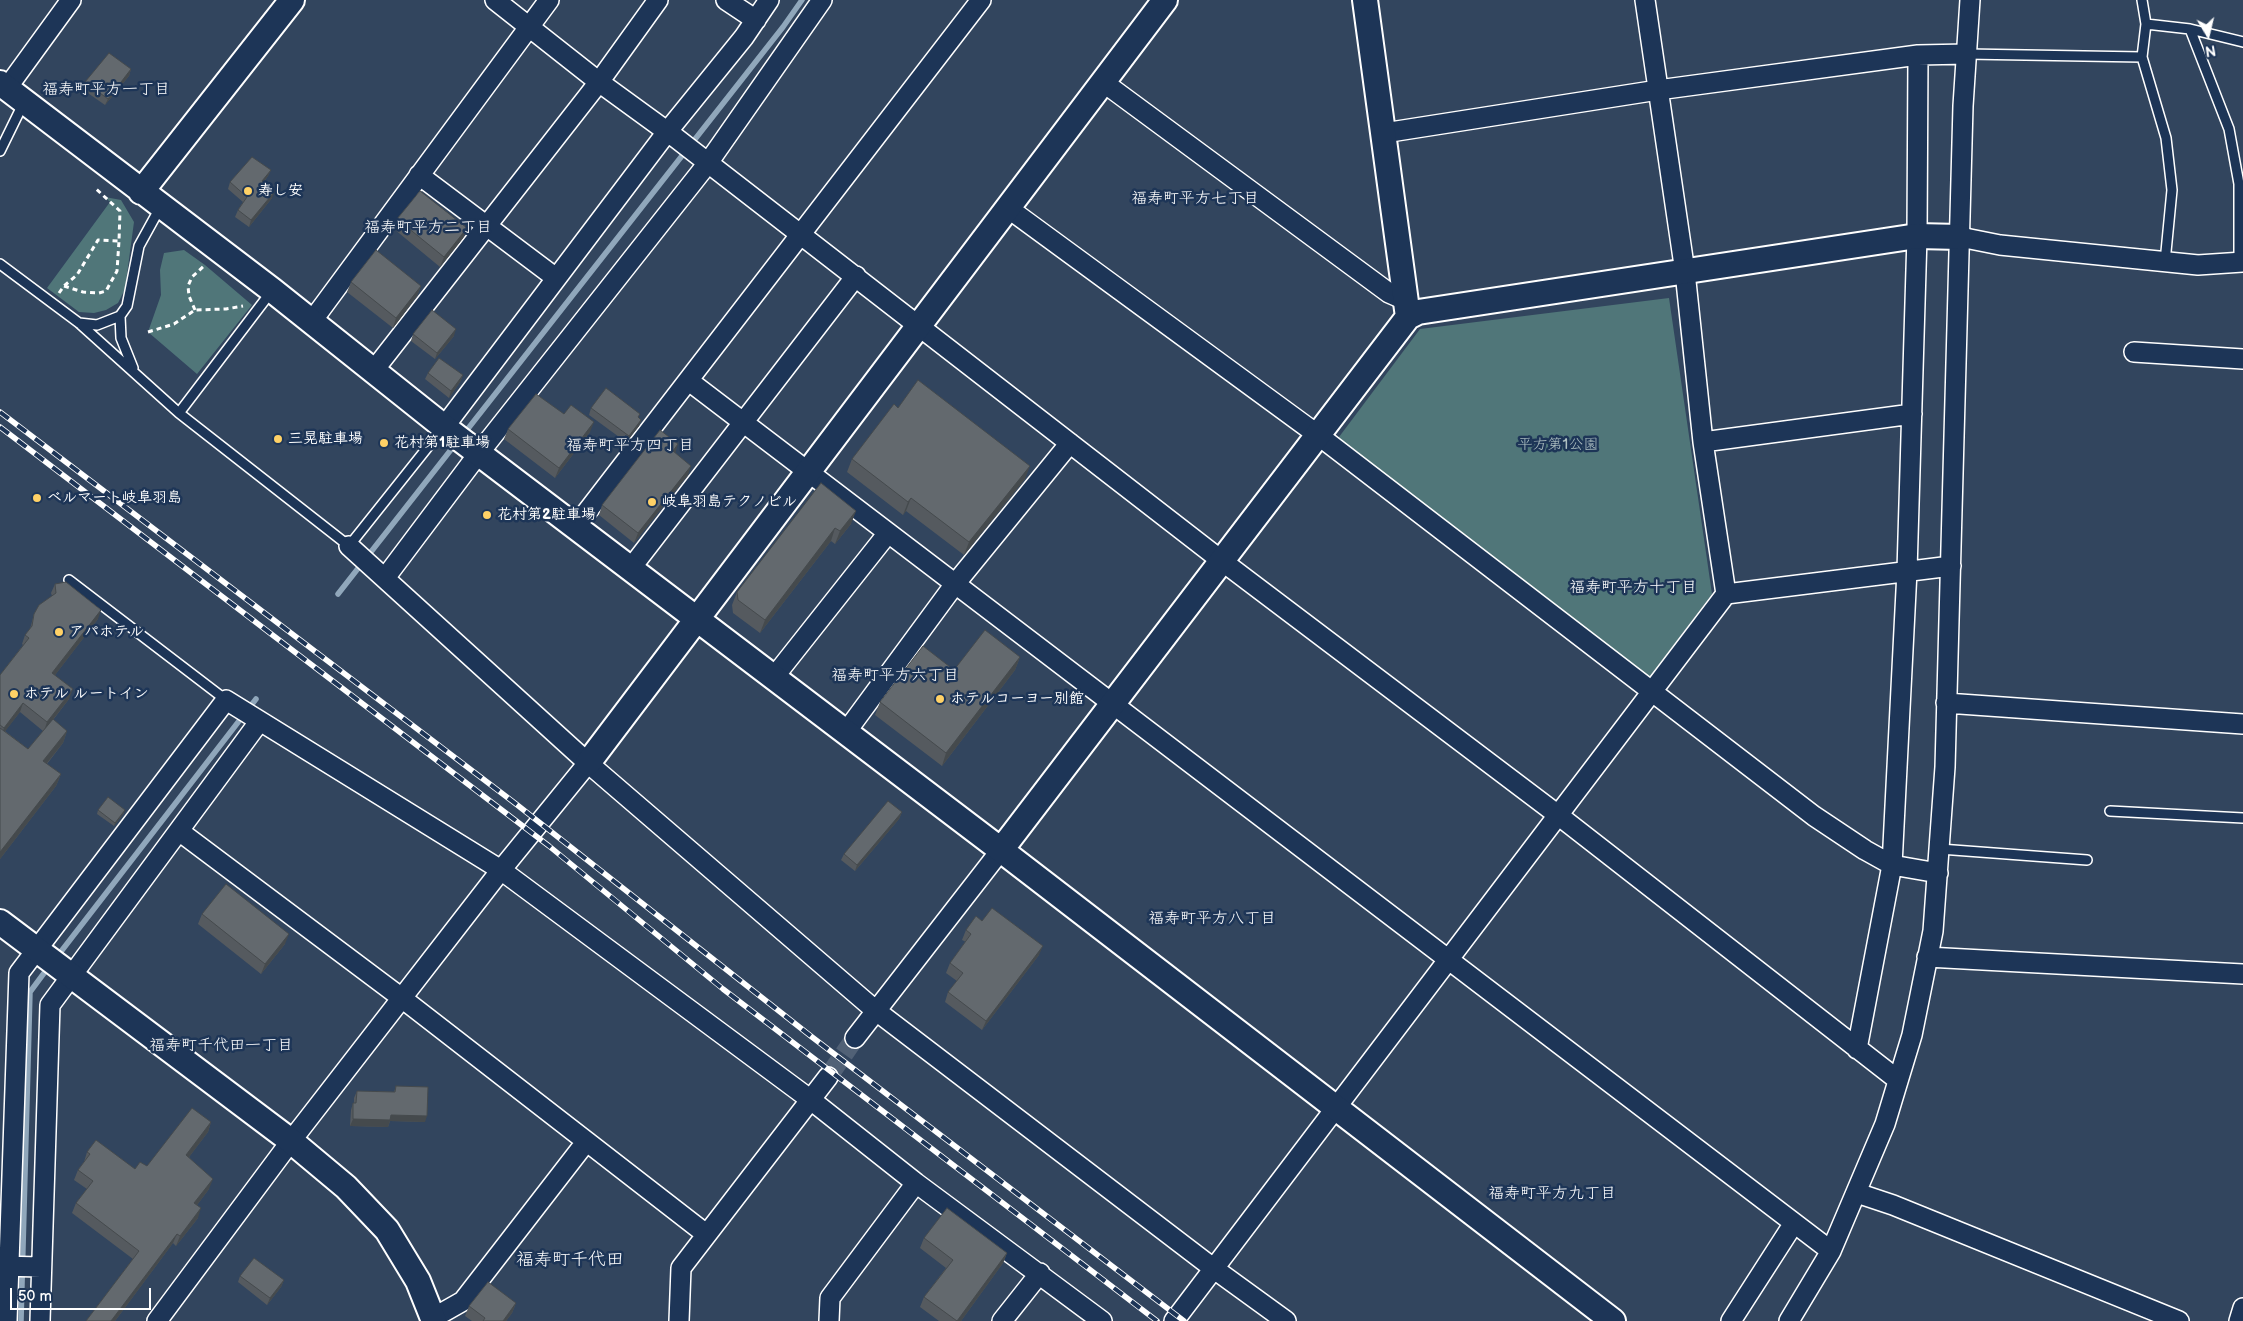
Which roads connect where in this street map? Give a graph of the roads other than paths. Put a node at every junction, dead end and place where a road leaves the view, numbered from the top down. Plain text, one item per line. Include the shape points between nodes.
1 (71, 0) edge
2 (292, 0) edge
3 (495, 0) edge
4 (549, 0) edge
5 (658, 0) edge
6 (726, 0) edge
7 (769, 0) edge
8 (822, 0) edge
9 (980, 0) edge
10 (1165, 0) edge
11 (1366, 0) edge
12 (1645, 0) edge
13 (1970, 0) edge
14 (2142, 0) edge
15 (756, 20) junction
16 (2146, 24) junction
17 (529, 26) junction
18 (2190, 29) junction
19 (2243, 42) edge
20 (1967, 54) junction
21 (1918, 55) junction
22 (2142, 57) junction
23 (599, 82) junction
24 (1103, 82) junction
25 (1658, 90) junction
26 (10, 91) edge
27 (1384, 133) junction
28 (671, 135) junction
29 (0, 151) edge
30 (703, 159) junction
31 (419, 175) junction
32 (141, 192) junction
33 (161, 206) junction
34 (1008, 208) junction
35 (487, 225) junction
36 (802, 235) junction
37 (1917, 236) junction
38 (1960, 237) junction
39 (2165, 262) junction
40 (2241, 262) edge
41 (0, 264) edge
42 (1686, 272) junction
43 (856, 276) junction
44 (556, 278) junction
45 (272, 290) junction
46 (1406, 308) junction
47 (120, 316) junction
48 (312, 321) junction
49 (78, 323) junction
50 (919, 325) junction
51 (2134, 352) dead end
52 (2243, 359) edge
53 (374, 370) junction
54 (134, 371) junction
55 (689, 381) junction
56 (179, 413) junction
57 (1912, 414) junction
58 (743, 422) junction
59 (1318, 435) junction
60 (460, 439) junction
61 (1704, 442) junction
62 (1070, 443) junction
63 (808, 472) junction
64 (576, 526) junction
65 (888, 533) junction
66 (352, 549) junction
67 (1222, 561) junction
68 (1951, 566) junction
69 (631, 568) junction
70 (1907, 571) junction
71 (379, 572) junction
72 (69, 580) dead end
73 (954, 584) junction
74 (1726, 594) junction
75 (697, 619) junction
76 (774, 677) junction
77 (1652, 692) junction
78 (230, 703) junction
79 (1946, 703) junction
80 (1113, 704) junction
81 (256, 720) junction
82 (2243, 724) edge
83 (846, 732) junction
84 (588, 763) junction
85 (2110, 811) dead end
86 (1558, 815) junction
87 (2243, 818) edge
88 (178, 831) junction
89 (1940, 849) junction
90 (1002, 850) junction
91 (2087, 860) dead end
92 (1892, 865) junction
93 (501, 870) junction
94 (1938, 873) junction
95 (0, 922) edge
96 (41, 954) junction
97 (1927, 957) junction
98 (1448, 959) junction
99 (67, 974) junction
100 (2243, 974) edge
101 (403, 999) junction
102 (875, 1010) junction
103 (856, 1038) tunnel mouth
104 (1858, 1049) junction
105 (828, 1077) tunnel mouth
106 (1898, 1080) junction
107 (811, 1100) junction
108 (1336, 1107) junction
109 (7, 1114) edge
110 (291, 1141) junction
111 (586, 1142) junction
112 (916, 1183) junction
113 (1857, 1193) junction
114 (1794, 1223) junction
115 (706, 1234) junction
116 (1831, 1251) junction
117 (19, 1266) edge
118 (1213, 1268) junction
119 (1040, 1273) junction
120 (2243, 1308) edge
121 (433, 1320) edge
122 (7, 1321) edge
123 (40, 1321) edge
124 (157, 1321) edge
125 (679, 1321) edge
126 (829, 1321) edge
127 (1002, 1321) edge
128 (1102, 1321) edge
129 (1174, 1321) edge
130 (1286, 1321) edge
131 (1613, 1321) edge
132 (1731, 1321) edge
133 (1789, 1321) edge
134 (2179, 1321) edge
135 (2239, 1321) edge

1 - 26 street
2 - 32 street
3 - 17 street
4 - 17 street
5 - 23 street
6 - 15 street
7 - 15 street
8 - 30 street
9 - 36 street
10 - 24 street
11 - 27 street
12 - 25 street
13 - 20 street
14 - 16 lane
15 - 28 street
16 - 18 lane
16 - 22 lane
17 - 23 street
17 - 31 street
18 - 19 lane
18 - 40 lane via 2229,129 2239,184
20 - 21 street
20 - 22 lane
20 - 38 street
21 - 25 street
21 - 37 street
22 - 39 lane via 2166,138 2172,190
23 - 28 street
23 - 35 street
24 - 34 street
24 - 46 street via 1389,292
25 - 27 street
25 - 42 street
26 - 29 lane
26 - 32 street
27 - 46 street
28 - 30 street
28 - 44 street
30 - 36 street
30 - 60 street
31 - 35 street
31 - 48 street
32 - 33 street
33 - 45 street
33 - 47 lane via 139,246 127,306
34 - 50 street
34 - 59 street
35 - 44 street
35 - 53 street
36 - 43 street
36 - 55 street
37 - 38 street
37 - 42 street
37 - 57 street
38 - 39 street via 2000,245
38 - 68 street
39 - 40 street via 2198,265
41 - 49 lane
42 - 46 street via 1418,312
42 - 61 street
43 - 50 street
43 - 58 street
44 - 60 street
45 - 48 street
45 - 56 lane
46 - 59 street
47 - 49 lane via 97,326
47 - 54 lane via 121,338
48 - 53 street
49 - 54 lane
50 - 62 street
50 - 63 street
51 - 52 street
53 - 60 street
54 - 56 lane
55 - 58 street
55 - 64 street
56 - 66 lane
57 - 61 street
57 - 70 street
58 - 63 street
58 - 69 street
59 - 67 street
59 - 77 street
60 - 64 street
60 - 66 lane
60 - 71 street
61 - 74 street
62 - 67 street
62 - 73 street
63 - 65 street
63 - 75 street
64 - 69 street
65 - 73 street
65 - 76 street
66 - 71 street
67 - 80 street
67 - 86 street
68 - 70 street
68 - 79 street
69 - 75 street
70 - 74 street
70 - 92 street
71 - 84 street
72 - 78 lane
73 - 80 street
73 - 83 street
74 - 77 street
75 - 76 street
75 - 84 street
76 - 83 street
77 - 86 street
77 - 92 street via 1814,816
78 - 81 street
78 - 96 street
79 - 82 street
79 - 89 street via 1946,767
80 - 90 street
80 - 98 street
81 - 88 street
81 - 93 street
83 - 90 street
84 - 93 street
84 - 102 street
85 - 87 lane
86 - 98 street
86 - 104 street
88 - 99 street
88 - 101 street
89 - 91 lane
89 - 94 street
90 - 102 street
90 - 108 street
92 - 94 street
92 - 104 street
93 - 101 street
93 - 107 street
94 - 97 street
95 - 96 street
96 - 99 street
96 - 109 street via 19,973
97 - 100 street
97 - 106 street via 1912,1035
98 - 108 street
98 - 114 street
99 - 110 street
99 - 117 street via 50,1005
101 - 110 street
101 - 111 street
102 - 103 street
102 - 118 street
104 - 106 street
105 - 107 street
106 - 113 street via 1885,1124
107 - 112 street
107 - 115 street
108 - 118 street
108 - 131 street
109 - 117 street
110 - 121 street via 346,1187 387,1230 418,1281
110 - 124 street
111 - 115 street
111 - 121 street via 463,1301
112 - 119 street
112 - 126 street via 830,1298
113 - 116 street
113 - 134 street
114 - 116 street
114 - 132 street
115 - 125 street via 681,1268
116 - 133 street
117 - 122 street
117 - 123 street
118 - 129 street
118 - 130 street
119 - 127 street
119 - 128 street
120 - 135 street

